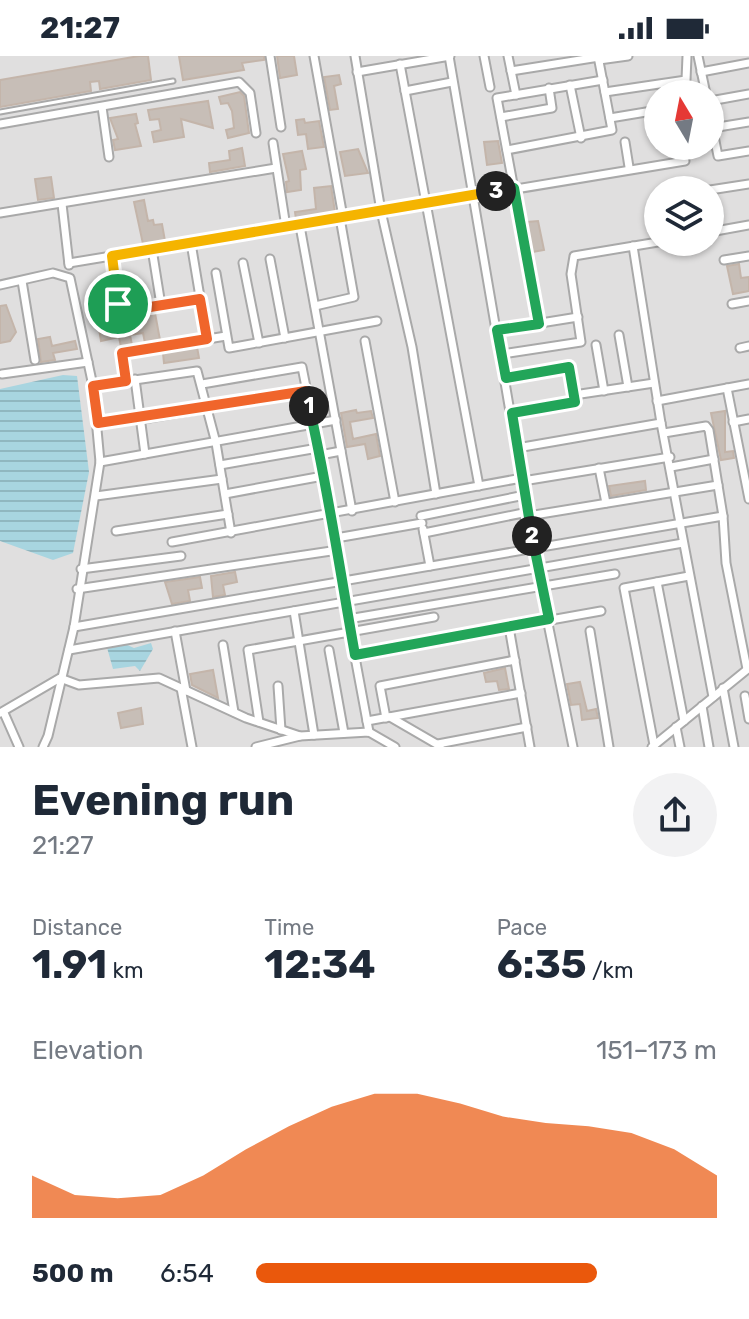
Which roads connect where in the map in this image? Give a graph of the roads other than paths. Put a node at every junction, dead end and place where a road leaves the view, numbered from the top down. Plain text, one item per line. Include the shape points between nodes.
1 (270, 56) edge
2 (314, 56) edge
3 (355, 56) edge
4 (449, 56) edge
5 (484, 56) edge
6 (508, 56) edge
7 (628, 56) edge
8 (687, 56) edge
9 (698, 56) edge
10 (599, 58) edge
11 (404, 61) edge
12 (749, 63) edge
13 (511, 71) junction
14 (357, 72) junction
15 (701, 72) junction
16 (603, 80) junction
17 (703, 80) edge
18 (173, 81) dead end
19 (452, 82) junction
20 (570, 85) junction
21 (490, 87) dead end
22 (549, 88) junction
23 (405, 91) junction
24 (605, 92) junction
25 (749, 94) edge
26 (516, 95) junction
27 (724, 98) edge
28 (102, 107) junction
29 (0, 112) edge
30 (644, 112) edge
31 (501, 117) junction
32 (610, 118) junction
33 (749, 122) edge
34 (0, 124) edge
35 (724, 126) edge
36 (281, 127) dead end
37 (256, 133) dead end
38 (581, 138) junction
39 (625, 142) dead end
40 (273, 143) dead end
41 (507, 150) junction
42 (749, 151) edge
43 (724, 155) edge
44 (109, 157) dead end
45 (685, 161) dead end
46 (629, 167) junction
47 (276, 168) junction
48 (749, 184) edge
49 (514, 188) junction
50 (724, 188) edge
51 (470, 195) junction
52 (426, 203) junction
53 (62, 204) junction
54 (381, 211) junction
55 (0, 213) edge
56 (342, 218) junction
57 (749, 225) edge
58 (300, 226) junction
59 (286, 227) junction
60 (724, 229) edge
61 (191, 243) junction
62 (644, 244) edge
63 (633, 246) junction
64 (152, 249) junction
65 (112, 256) junction
66 (749, 256) edge
67 (270, 259) dead end
68 (724, 260) dead end
69 (69, 263) junction
70 (243, 263) dead end
71 (216, 273) dead end
72 (66, 275) junction
73 (22, 281) junction
74 (0, 285) edge
75 (200, 299) junction
76 (749, 301) edge
77 (732, 304) dead end
78 (161, 305) junction
79 (315, 306) junction
80 (578, 317) junction
81 (377, 321) dead end
82 (539, 324) junction
83 (497, 330) junction
84 (319, 331) junction
85 (619, 335) dead end
86 (226, 336) junction
87 (285, 338) junction
88 (207, 339) junction
89 (365, 341) dead end
90 (259, 343) junction
91 (596, 345) dead end
92 (502, 354) junction
93 (35, 360) dead end
94 (88, 362) junction
95 (2, 374) edge
96 (506, 378) junction
97 (130, 380) junction
98 (654, 383) junction
99 (202, 384) junction
100 (749, 384) edge
101 (93, 386) junction
102 (628, 387) junction
103 (727, 388) junction
104 (306, 391) junction
105 (604, 391) junction
106 (574, 395) junction
107 (657, 401) junction
108 (206, 406) junction
109 (512, 413) junction
110 (140, 419) junction
111 (749, 419) edge
112 (336, 420) junction
113 (733, 422) junction
114 (98, 423) junction
115 (313, 423) junction
116 (661, 423) junction
117 (664, 433) junction
118 (216, 443) junction
119 (517, 448) junction
120 (319, 451) junction
121 (341, 451) junction
122 (145, 454) junction
123 (670, 457) junction
124 (714, 459) junction
125 (100, 462) junction
126 (220, 465) junction
127 (671, 467) junction
128 (599, 468) junction
129 (323, 476) junction
130 (222, 479) junction
131 (522, 480) junction
132 (718, 485) junction
133 (479, 486) junction
134 (674, 492) junction
135 (225, 494) junction
136 (436, 494) junction
137 (525, 495) junction
138 (96, 496) junction
139 (417, 497) junction
140 (749, 499) edge
141 (395, 502) junction
142 (606, 503) junction
143 (352, 511) junction
144 (228, 514) junction
145 (330, 514) junction
146 (528, 514) junction
147 (723, 516) junction
148 (421, 519) junction
149 (680, 525) junction
150 (116, 531) dead end
151 (231, 533) junction
152 (424, 533) junction
153 (336, 538) junction
154 (172, 542) dead end
155 (683, 543) junction
156 (534, 548) junction
157 (338, 550) junction
158 (181, 556) dead end
159 (430, 566) junction
160 (81, 569) junction
161 (537, 569) junction
162 (615, 574) dead end
163 (689, 576) junction
164 (341, 582) junction
165 (657, 582) junction
166 (540, 586) junction
167 (77, 589) junction
168 (345, 603) junction
169 (294, 611) junction
170 (601, 611) dead end
171 (434, 617) dead end
172 (348, 619) junction
173 (549, 619) junction
174 (74, 627) junction
175 (509, 627) junction
176 (175, 631) junction
177 (590, 631) dead end
178 (351, 632) junction
179 (298, 641) junction
180 (223, 645) dead end
181 (69, 650) junction
182 (329, 650) dead end
183 (355, 655) junction
184 (515, 660) junction
185 (748, 668) edge
186 (60, 678) junction
187 (278, 686) dead end
188 (723, 688) junction
189 (184, 690) junction
190 (521, 693) junction
191 (745, 696) dead end
192 (713, 697) junction
193 (702, 706) junction
194 (234, 712) junction
195 (2, 713) edge
196 (388, 717) junction
197 (749, 719) edge
198 (367, 721) junction
199 (684, 721) junction
200 (259, 722) junction
201 (527, 727) junction
202 (676, 727) junction
203 (281, 730) junction
204 (369, 732) junction
205 (344, 733) junction
206 (314, 735) junction
207 (300, 736) junction
208 (440, 746) edge
209 (653, 746) edge
210 (19, 747) edge
211 (43, 747) edge
212 (192, 747) edge
213 (256, 747) edge
214 (395, 747) edge
215 (530, 747) edge
216 (573, 747) edge
217 (609, 747) edge
218 (680, 747) edge
219 (709, 747) edge
220 (734, 747) edge

1 - 36 street
2 - 56 street
3 - 14 street
4 - 11 street
4 - 19 street
5 - 21 street
6 - 13 street
7 - 10 street
8 - 24 street via 686,80
9 - 15 street
10 - 13 street
10 - 16 street
11 - 14 street
11 - 23 street
12 - 15 street
13 - 26 street
14 - 54 street
15 - 17 street
16 - 20 street
16 - 24 street
18 - 29 lane
19 - 23 street
19 - 51 street
20 - 22 street
20 - 38 street
22 - 26 street
22 - 31 street via 552,108
23 - 52 street
24 - 32 street
25 - 27 street
26 - 31 street via 497,98
28 - 34 street
28 - 37 street via 239,82 250,93
28 - 44 street
30 - 32 street
31 - 41 street
32 - 38 street via 612,130
33 - 35 street
38 - 41 street
39 - 46 street
40 - 47 street
41 - 49 street
42 - 43 street
45 - 46 street
46 - 49 street
47 - 53 street
47 - 59 street
48 - 50 street
49 - 51 street
49 - 82 street
51 - 52 street
51 - 83 street
52 - 54 street
52 - 133 street
53 - 55 street
53 - 69 street
54 - 56 street
54 - 136 street via 412,347
56 - 58 street
56 - 79 street via 354,297
57 - 60 street
58 - 59 street
58 - 79 street
59 - 61 street
61 - 64 street
61 - 75 street
62 - 63 street
63 - 80 street via 574,256 571,274
63 - 98 street
64 - 65 street
64 - 78 street
65 - 69 street
65 - 78 street via 120,308
66 - 68 street
67 - 87 street
69 - 72 street
70 - 90 street
71 - 86 street
72 - 73 street
72 - 94 street via 72,282
73 - 74 street
73 - 93 street
75 - 78 street
75 - 88 street
76 - 77 street
79 - 84 street
80 - 82 street
80 - 92 street via 581,342
81 - 84 street
82 - 83 street
83 - 92 street
84 - 87 street
84 - 112 street
85 - 102 street
86 - 88 street
86 - 90 street via 229,348
87 - 90 street
88 - 97 street via 122,353
89 - 141 street
91 - 105 street
92 - 96 street
94 - 95 street
94 - 101 street
96 - 106 street via 569,367
96 - 109 street
97 - 99 street via 193,370
97 - 101 street
97 - 110 street
98 - 102 street
98 - 107 street
99 - 104 street via 302,367
99 - 108 street
100 - 103 street
101 - 114 street
102 - 105 street
103 - 107 street
103 - 113 street
104 - 108 street
104 - 115 street
105 - 106 street
106 - 109 street via 575,402
107 - 116 street
108 - 110 street
108 - 118 street
109 - 119 street
110 - 114 street
110 - 122 street
111 - 113 street
112 - 115 street
112 - 121 street
113 - 140 street
114 - 125 street
115 - 118 street
115 - 120 street
116 - 117 street
116 - 119 street
117 - 123 street
117 - 124 street via 706,426
118 - 122 street
118 - 126 street
119 - 131 street
120 - 121 street
120 - 126 street
120 - 129 street
121 - 143 street
122 - 125 street
123 - 127 street
123 - 128 street
124 - 127 street
124 - 132 street
125 - 138 street
126 - 130 street
127 - 134 street
128 - 131 street
128 - 142 street
129 - 135 street
129 - 145 street
130 - 135 street
130 - 138 street
131 - 133 street
131 - 137 street
132 - 134 street
132 - 147 street
133 - 136 street
134 - 142 street
134 - 149 street
135 - 144 street
136 - 139 street
137 - 146 street
137 - 148 street
138 - 160 street
139 - 141 street
139 - 148 street
141 - 143 street
142 - 146 street
143 - 145 street
144 - 150 street
144 - 151 street
145 - 151 street
145 - 153 street
146 - 152 street
146 - 156 street
147 - 149 street
147 - 185 street via 726,563
148 - 152 street
148 - 153 street
149 - 155 street
149 - 156 street
151 - 154 street
152 - 159 street
153 - 157 street
155 - 161 street
155 - 163 street
156 - 159 street
156 - 161 street
157 - 164 street
157 - 167 street
158 - 160 street
159 - 164 street
160 - 167 street
161 - 166 street
161 - 168 street
162 - 166 street
163 - 165 street
163 - 192 street
164 - 168 street
164 - 174 street
165 - 199 street
165 - 209 street via 624,588
166 - 172 street
166 - 173 street
167 - 174 street
168 - 169 street
168 - 172 street
169 - 176 street
169 - 179 street
170 - 173 street
171 - 178 street
172 - 178 street
173 - 175 street
173 - 216 street
174 - 181 street
175 - 183 street
175 - 184 street
176 - 181 street
176 - 189 street
177 - 217 street
178 - 179 street
178 - 183 street
179 - 200 street via 248,650
179 - 206 street
180 - 194 street
181 - 186 street
182 - 205 street
183 - 198 street
184 - 190 street
184 - 196 street via 380,686
185 - 188 street
186 - 189 street via 79,685 159,678
186 - 195 street
186 - 211 street
187 - 203 street
188 - 192 street
188 - 220 street
189 - 194 street
189 - 212 street
190 - 196 street
190 - 201 street
191 - 197 street
192 - 193 street
193 - 199 street
193 - 219 street
194 - 200 street
195 - 210 street
196 - 198 street
196 - 208 street
198 - 204 street
199 - 202 street
200 - 203 street
201 - 208 street
201 - 215 street
202 - 209 street
202 - 218 street
203 - 207 street
204 - 205 street
204 - 214 street
205 - 206 street
206 - 207 street
207 - 213 street

